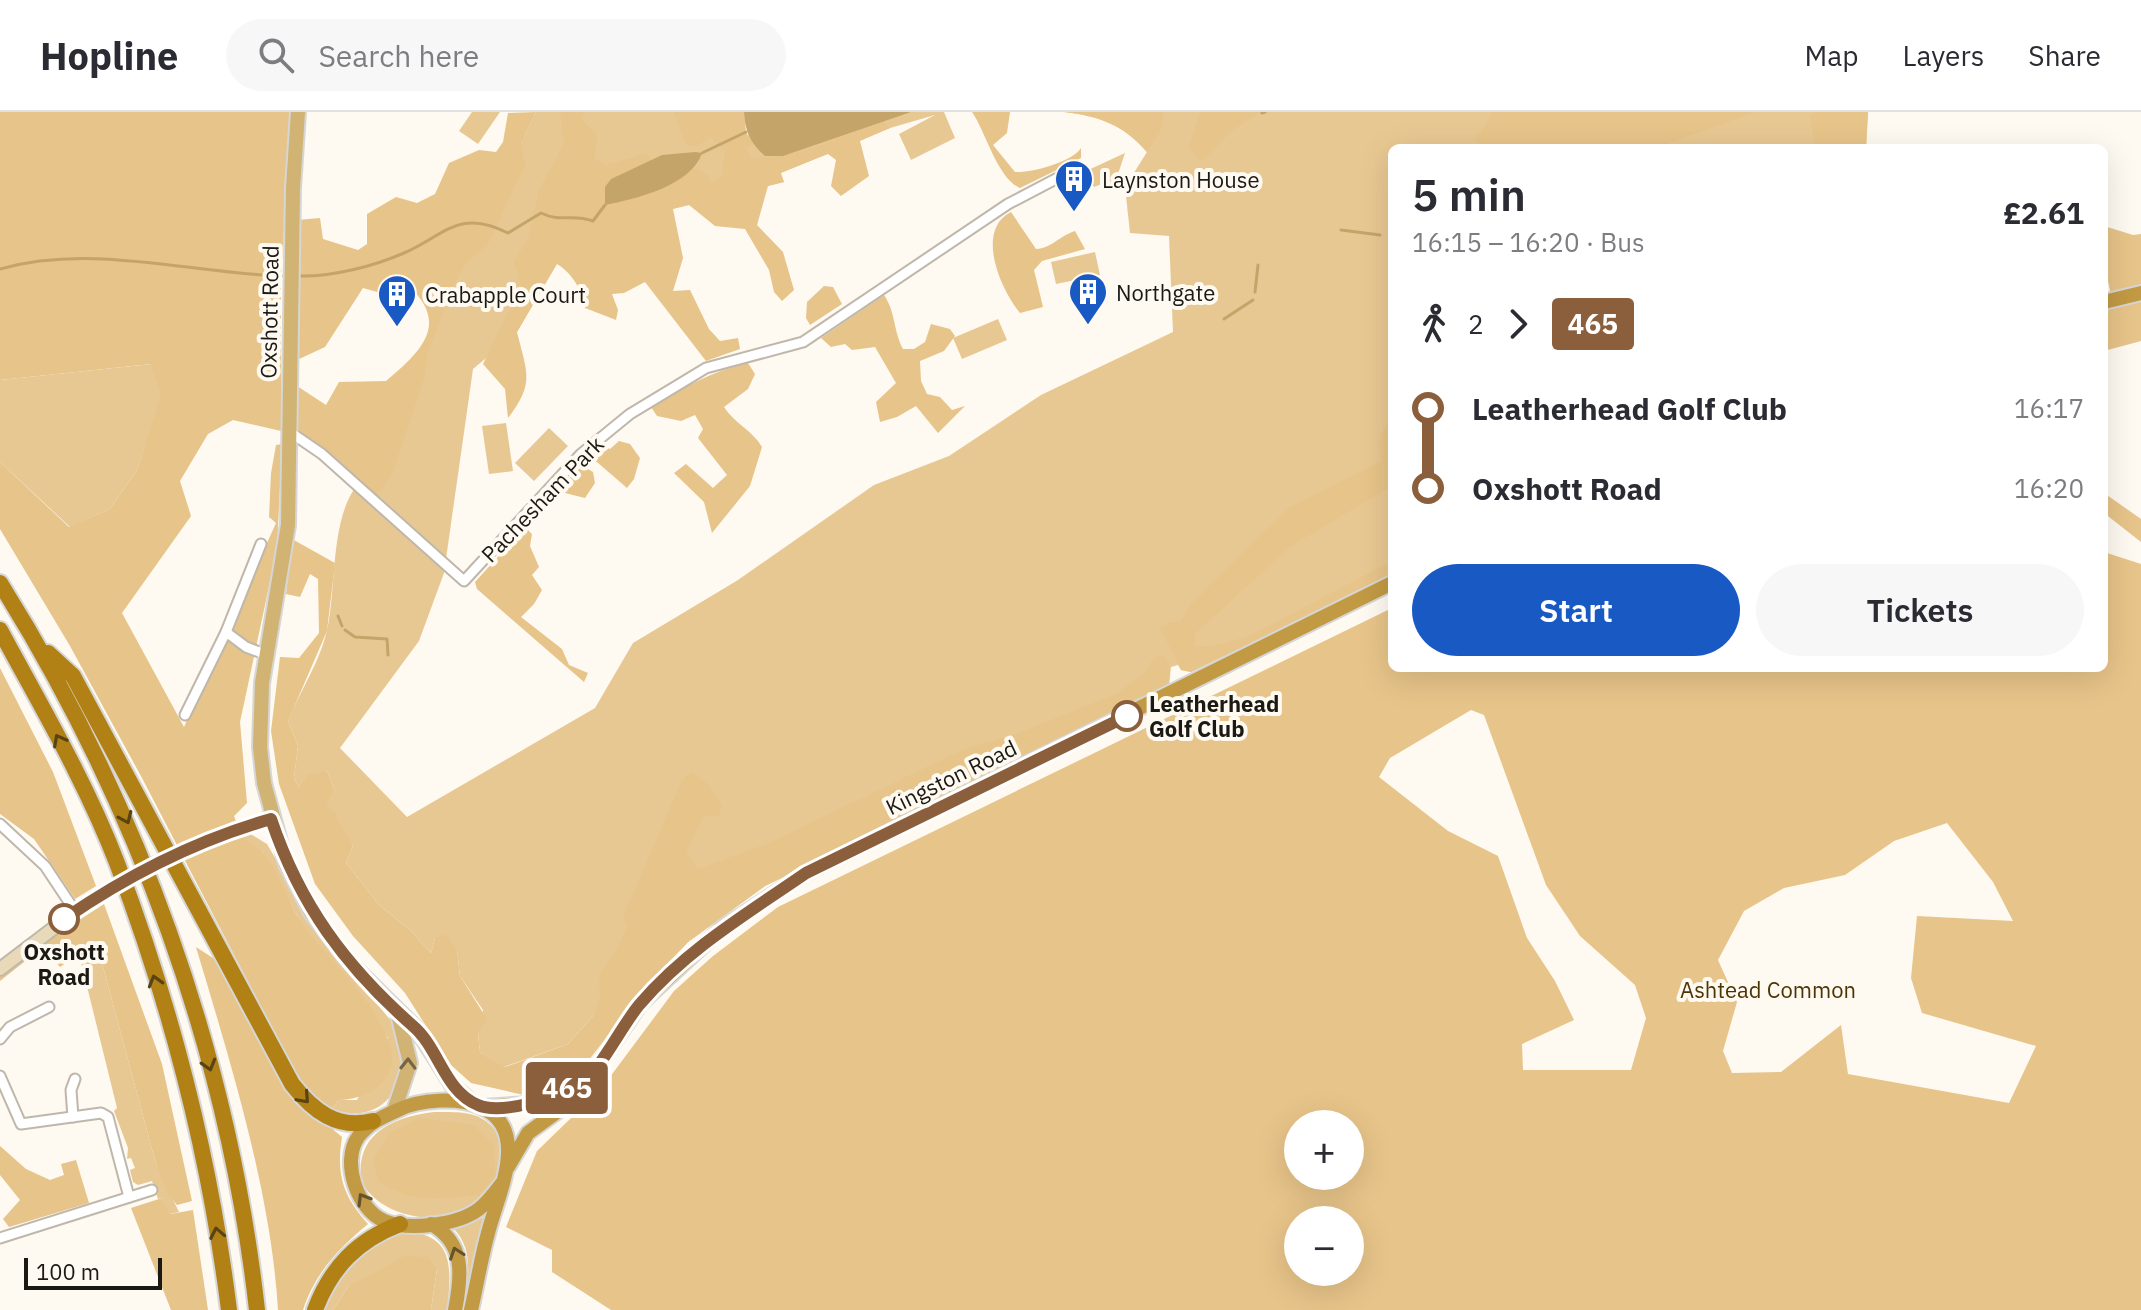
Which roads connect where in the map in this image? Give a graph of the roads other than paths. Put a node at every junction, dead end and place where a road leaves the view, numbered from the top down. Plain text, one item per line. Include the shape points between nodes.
1 (298, 112) edge
2 (1071, 171) dead end
3 (2141, 293) edge
4 (2108, 301) edge
5 (290, 432) junction
6 (261, 544) dead end
7 (0, 583) edge
8 (1388, 585) edge
9 (0, 630) edge
10 (226, 632) junction
11 (39, 644) junction
12 (267, 655) junction
13 (185, 715) dead end
14 (271, 819) junction
15 (0, 824) edge
16 (75, 911) junction
17 (0, 969) edge
18 (49, 1007) dead end
19 (398, 1014) junction
20 (0, 1039) edge
21 (0, 1076) edge
22 (75, 1079) dead end
23 (584, 1082) junction
24 (479, 1106) junction
25 (394, 1111) junction
26 (560, 1112) junction
27 (73, 1117) junction
28 (373, 1121) junction
29 (508, 1167) junction
30 (503, 1182) junction
31 (152, 1190) dead end
32 (129, 1197) junction
33 (400, 1224) junction
34 (431, 1224) junction
35 (0, 1238) edge
36 (486, 1250) junction
37 (229, 1310) edge
38 (257, 1310) edge
39 (315, 1310) edge
40 (455, 1310) edge
41 (471, 1310) edge

1 - 5 main road, Oxshott Road
2 - 5 street, Pachesham Park via 1008,204 803,342 706,368 630,414 581,454 464,581 322,454
3 - 4 highway
5 - 12 main road, Oxshott Road via 286,549
6 - 10 street
7 - 11 highway
8 - 23 highway, Kingston Road via 806,873 722,928 684,961 640,1004
37 -> 9 highway via 192,1108 140,931 74,767
10 - 12 street
10 - 13 street
11 -> 28 highway via 73,676 292,1084 310,1106 340,1123
11 -> 38 highway via 107,776 172,940 219,1100
12 - 14 main road, Oxshott Road via 260,747
14 - 16 main road, bridge via 154,864
14 - 19 main road, Oxshott Road via 286,864 311,912
15 - 16 street via 45,866
16 - 17 main road
18 - 20 street via 10,1027
19 - 24 main road, Oxshott Road via 416,1028 452,1085
25 -> 19 main road, Oxshott Road via 410,1063
21 - 27 street via 21,1124
22 - 27 street
23 - 24 highway via 527,1104
23 - 26 highway, Kingston Road
24 - 25 highway via 428,1102
24 - 29 highway via 501,1122
25 - 28 highway
26 - 29 highway, Kingston Road via 528,1133
26 - 36 highway via 521,1157
27 - 32 street via 108,1117
33 -> 28 highway via 371,1212 353,1175 351,1155
29 - 30 highway
30 - 34 highway via 479,1209
30 - 36 highway
31 - 32 street
32 - 35 street
33 - 34 highway
33 - 39 highway via 374,1234 343,1260 324,1284
40 -> 34 highway via 461,1269 455,1245
36 - 41 highway

